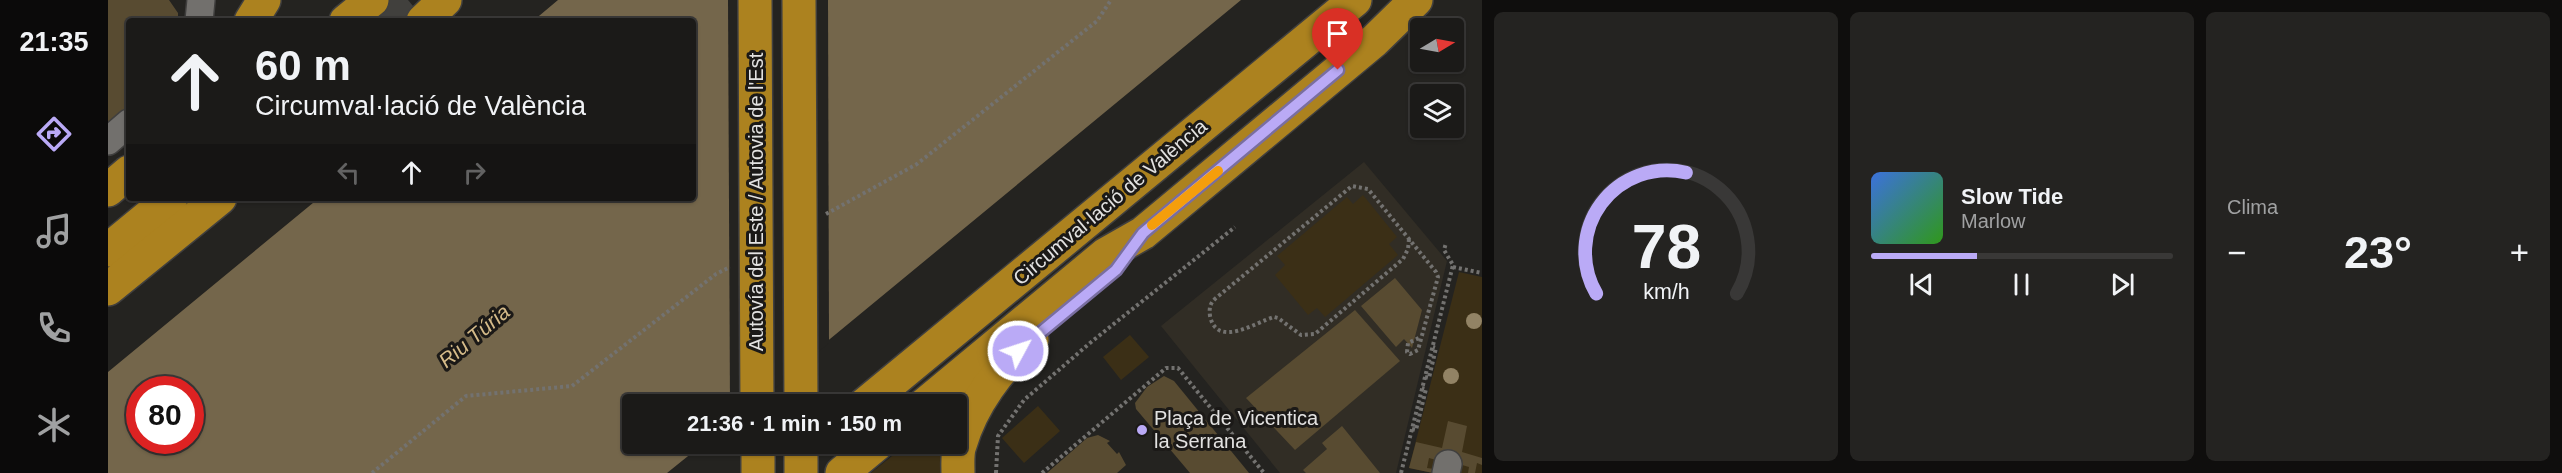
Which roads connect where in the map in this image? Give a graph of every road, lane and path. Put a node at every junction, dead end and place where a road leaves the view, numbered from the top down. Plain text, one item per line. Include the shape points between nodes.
1 (237, 0) edge
2 (264, 0) edge
3 (372, 0) edge
4 (445, 0) edge
5 (755, 0) edge
6 (799, 0) edge
7 (1355, 0) edge
8 (1416, 0) edge
9 (234, 18) edge
10 (253, 18) edge
11 (350, 18) edge
12 (426, 18) edge
13 (126, 126) edge
14 (108, 141) edge
15 (126, 175) edge
16 (108, 190) edge
17 (126, 198) edge
18 (167, 201) edge
19 (216, 201) edge
20 (108, 213) edge
21 (1235, 227) dead end
22 (1143, 233) junction
23 (1409, 239) junction
24 (1446, 243) dead end
25 (108, 250) edge
26 (1453, 267) junction
27 (1482, 273) edge
28 (108, 289) edge
29 (1422, 337) junction
30 (1433, 347) junction
31 (1425, 377) junction
32 (1422, 388) junction
33 (758, 394) edge
34 (801, 394) edge
35 (877, 394) edge
36 (937, 394) edge
37 (1412, 429) junction
38 (758, 454) edge
39 (801, 454) edge
40 (805, 454) edge
41 (865, 454) edge
42 (758, 473) edge
43 (781, 473) edge
44 (801, 473) edge
45 (842, 473) edge
46 (958, 473) edge
47 (996, 473) edge
48 (1042, 473) edge
49 (1264, 473) edge
50 (1401, 473) edge

1 - 9 highway
2 - 10 highway
3 - 11 highway
4 - 12 highway
5 - 33 highway, Autovía del Este / Autovia de l'Est, bridge
6 - 34 highway, bridge
7 - 35 highway, Circumval·lació de València
8 - 22 highway, Circumval·lació de València via 1374,40
13 - 14 street
15 - 16 highway
17 - 20 highway
18 - 25 highway
19 - 28 highway
21 - 47 path via 1024,400 998,436
22 - 36 highway, Circumval·lació de València via 1106,254
22 - 46 highway via 1116,270 1018,351 991,383 959,446
23 - 23 path via 1368,189 1352,186 1216,298 1210,308 1212,321 1220,330 1233,332 1278,318 1301,335 1315,334 1403,259
23 - 29 path via 1438,276
24 - 26 path via 1443,248
26 - 27 path
26 - 30 path
29 - 29 path via 1408,344 1407,352 1416,353
30 - 31 path
30 - 31 path via 1434,364 1429,378
31 - 32 path
32 - 37 path
32 - 37 path via 1426,389 1424,405 1416,430
37 - 50 path
38 - 42 highway
39 - 44 highway, bridge
40 - 43 highway
41 - 45 highway
48 - 49 path via 1166,368 1178,368

